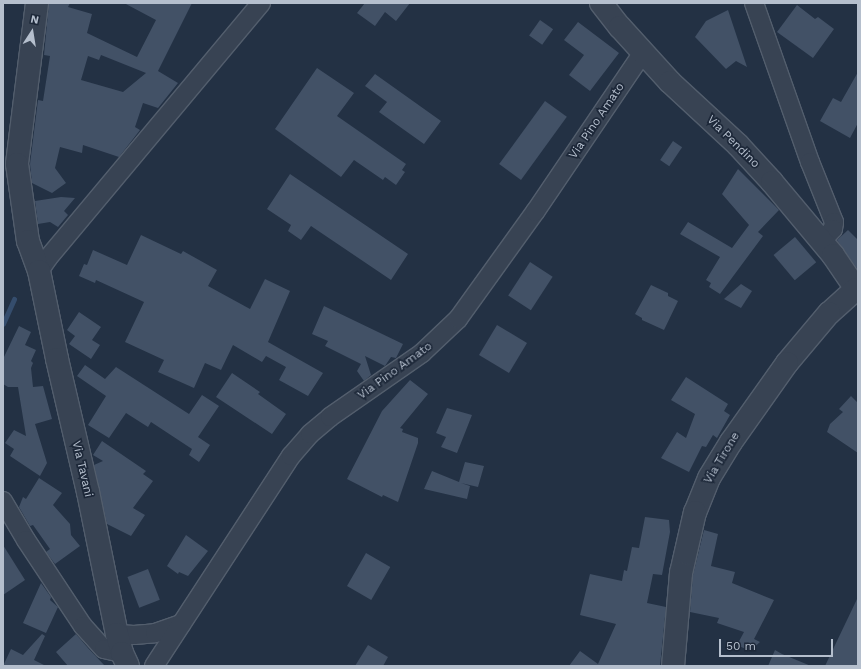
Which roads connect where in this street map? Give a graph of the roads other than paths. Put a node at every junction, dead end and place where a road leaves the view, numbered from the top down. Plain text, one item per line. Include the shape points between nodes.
1 (37, 3) edge
2 (261, 3) edge
3 (601, 3) edge
4 (754, 3) edge
5 (644, 51) junction
6 (822, 241) junction
7 (39, 272) junction
8 (857, 289) edge
9 (3, 501) edge
10 (181, 624) junction
11 (122, 651) edge
12 (154, 666) edge
13 (673, 666) edge

1 - 7 street, Via Tavani via 17,164 28,241
2 - 7 street
3 - 5 street, Via Pendino
4 - 6 street via 834,222 833,229
5 - 6 street, Via Pendino via 670,82 743,150
5 - 10 street, Via Pino Amato via 535,212 458,319 422,353 330,417 310,434 291,456
6 - 8 street, Via Pendino
7 - 11 street, Via Tavani
8 - 13 street, Via Tirone via 829,313 787,363 731,442 709,478 694,512 681,573
9 - 11 street via 83,626 104,649
10 - 11 street via 155,633 134,635
10 - 12 street, Via Pino Amato

